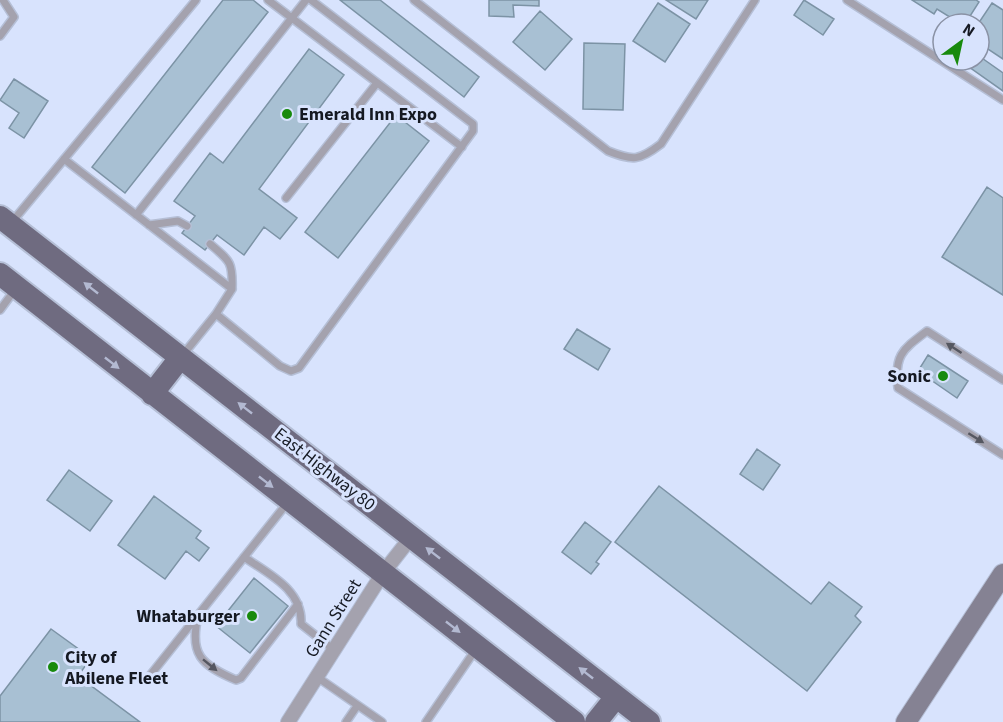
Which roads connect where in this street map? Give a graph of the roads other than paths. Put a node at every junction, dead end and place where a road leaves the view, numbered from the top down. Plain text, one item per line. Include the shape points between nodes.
1 (3, 0) edge
2 (196, 0) edge
3 (268, 0) edge
4 (306, 0) edge
5 (311, 0) edge
6 (414, 0) edge
7 (755, 0) edge
8 (848, 0) edge
9 (423, 3) edge
10 (291, 18) junction
11 (0, 36) edge
12 (377, 83) junction
13 (1003, 100) edge
14 (462, 147) junction
15 (64, 159) junction
16 (286, 198) dead end
17 (136, 215) junction
18 (5, 221) edge
19 (149, 225) junction
20 (187, 226) dead end
21 (210, 244) dead end
22 (8, 280) edge
23 (232, 289) junction
24 (0, 310) edge
25 (216, 314) junction
26 (180, 358) junction
27 (1003, 380) edge
28 (152, 394) junction
29 (1003, 455) edge
30 (289, 500) junction
31 (412, 536) junction
32 (244, 557) junction
33 (383, 573) junction
34 (1003, 574) edge
35 (297, 604) junction
36 (199, 614) junction
37 (478, 647) junction
38 (334, 650) junction
39 (317, 677) junction
40 (148, 678) dead end
41 (616, 697) junction
42 (357, 706) junction
43 (288, 722) edge
44 (346, 722) edge
45 (382, 722) edge
46 (426, 722) edge
47 (574, 722) edge
48 (596, 722) edge
49 (649, 722) edge
50 (906, 722) edge

1 - 11 lane via 14,17
2 - 15 lane
3 - 10 lane
4 - 10 lane
5 - 14 lane via 473,124 474,131
6 - 9 lane
7 - 9 lane via 661,144 645,157 627,158 608,151
8 - 13 lane
10 - 12 lane
10 - 17 lane
12 - 14 lane
12 - 16 lane
14 - 25 lane via 299,368 291,371 280,366
15 - 17 lane
15 - 18 lane
17 - 19 lane
26 -> 18 main road, East Highway 80
19 - 20 lane via 178,221
19 - 23 lane
21 - 23 lane via 229,260 233,269
22 - 24 lane
22 -> 28 main road
23 - 25 lane
25 - 26 lane
26 - 28 main road
31 -> 26 main road, East Highway 80
27 -> 29 lane via 927,331 904,348 896,367 898,388
28 -> 30 main road
30 - 32 lane
30 - 33 main road
31 - 33 street, Gann Street
41 -> 31 main road, East Highway 80
32 - 35 lane via 289,588
32 - 36 lane
33 -> 37 main road
33 - 38 street, Gann Street
34 - 50 main road
36 -> 35 lane via 193,638 196,651 223,675 236,680
35 - 38 lane via 301,624
36 - 40 lane
37 - 46 lane
37 - 47 main road
38 - 39 street, Gann Street
39 - 42 lane
39 - 43 street, Gann Street
41 - 48 main road
41 - 49 main road, East Highway 80
42 - 44 lane
42 - 45 lane

